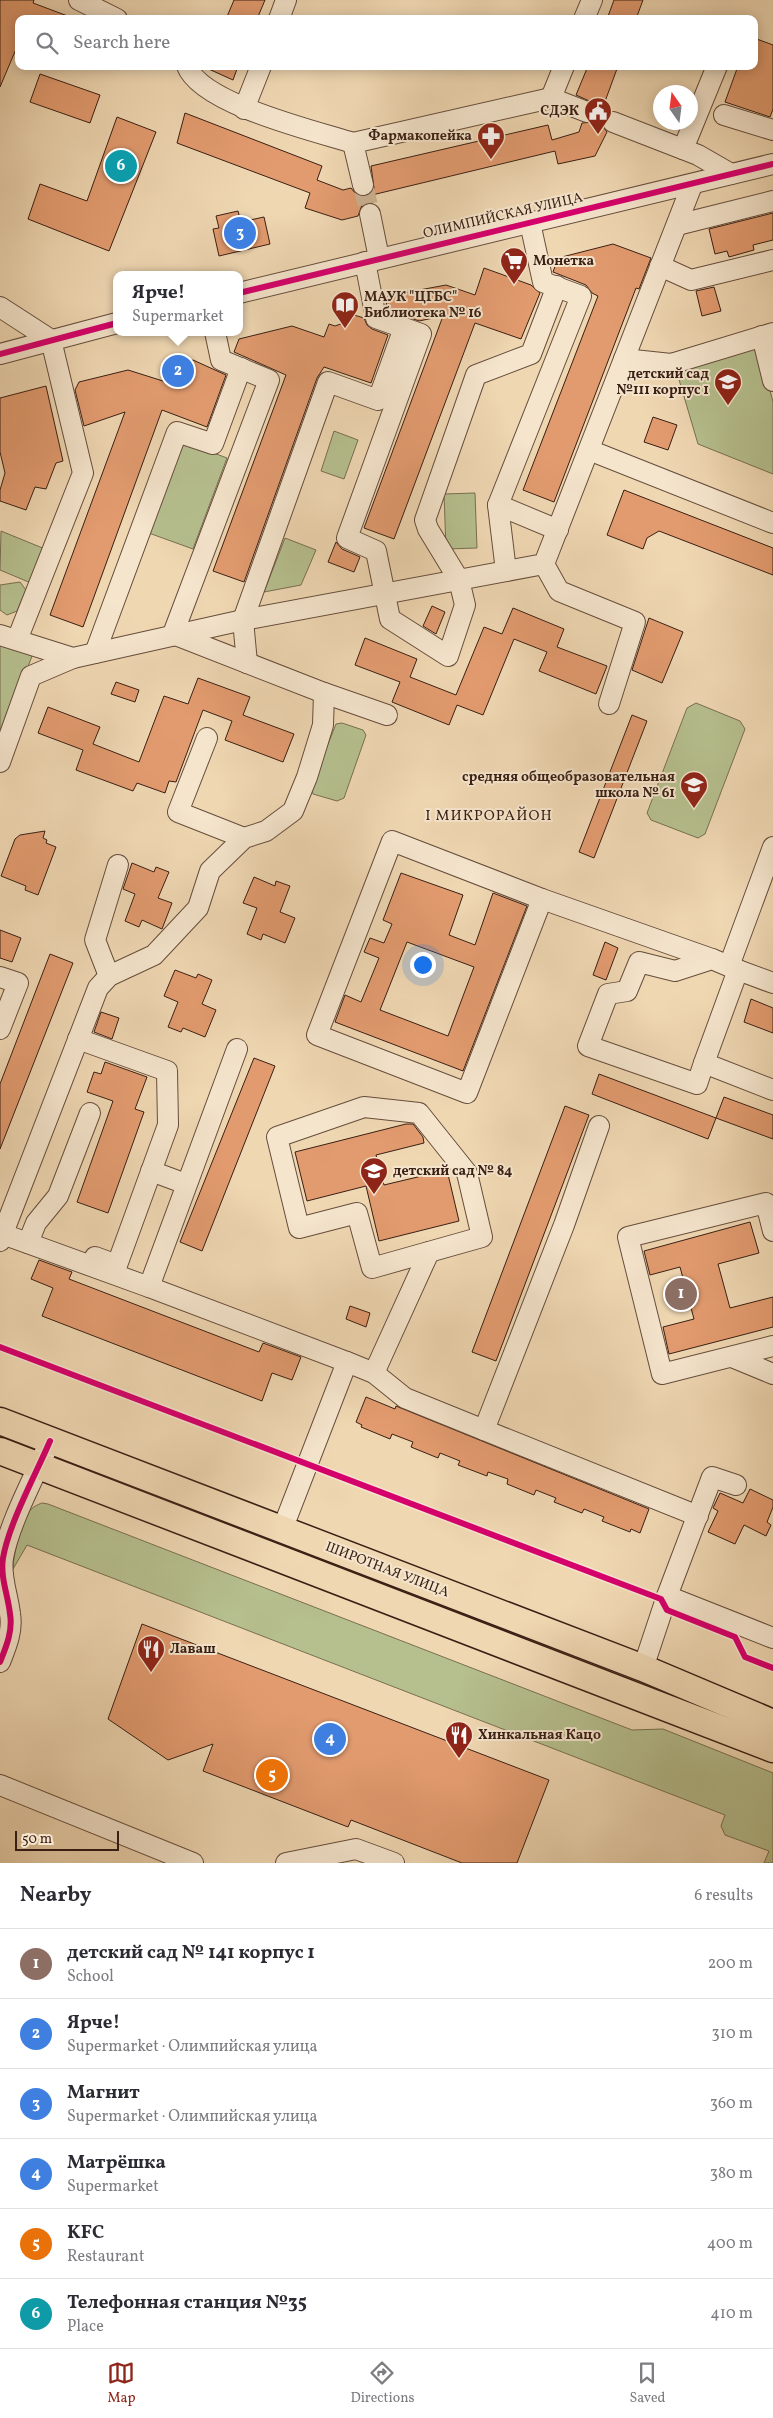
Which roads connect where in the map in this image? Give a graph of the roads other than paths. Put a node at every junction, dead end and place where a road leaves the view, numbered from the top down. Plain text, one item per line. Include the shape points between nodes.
1 (79, 0) edge
2 (286, 0) edge
3 (592, 0) edge
4 (109, 15) edge
5 (280, 15) edge
6 (586, 15) edge
7 (188, 70) edge
8 (259, 70) edge
9 (562, 70) edge
10 (714, 70) edge
11 (551, 98) junction
12 (244, 109) junction
13 (587, 112) tunnel mouth
14 (724, 115) dead end
15 (613, 122) tunnel mouth
16 (773, 130) edge
17 (353, 143) junction
18 (683, 149) junction
19 (773, 164) edge
20 (732, 174) junction
21 (363, 185) tunnel mouth
22 (692, 185) junction
23 (773, 202) edge
24 (370, 214) tunnel mouth
25 (530, 223) junction
26 (677, 225) junction
27 (372, 260) junction
28 (773, 260) edge
29 (660, 266) junction
30 (557, 286) junction
31 (243, 292) edge
32 (0, 307) edge
33 (113, 324) edge
34 (404, 328) junction
35 (767, 334) edge
36 (216, 336) edge
37 (51, 340) junction
38 (0, 354) edge
39 (624, 359) junction
40 (241, 368) junction
41 (773, 381) edge
42 (589, 450) junction
43 (498, 505) junction
44 (773, 524) edge
45 (558, 530) junction
46 (544, 564) junction
47 (506, 571) junction
48 (458, 580) junction
49 (385, 594) junction
50 (243, 620) junction
51 (173, 634) junction
52 (9, 638) edge
53 (95, 653) junction
54 (73, 658) junction
55 (248, 663) junction
56 (324, 693) junction
57 (609, 704) dead end
58 (387, 715) dead end
59 (207, 738) dead end
60 (0, 762) edge
61 (244, 838) junction
62 (773, 847) edge
63 (118, 865) dead end
64 (767, 877) edge
65 (542, 899) junction
66 (726, 965) junction
67 (109, 976) junction
68 (0, 977) edge
69 (773, 983) edge
70 (0, 1029) edge
71 (78, 1040) junction
72 (237, 1049) dead end
73 (704, 1062) junction
74 (773, 1090) edge
75 (90, 1112) dead end
76 (599, 1126) dead end
77 (151, 1171) junction
78 (186, 1184) junction
79 (773, 1231) edge
80 (1, 1236) edge
81 (30, 1239) junction
82 (429, 1252) junction
83 (149, 1287) junction
84 (773, 1346) edge
85 (732, 1357) junction
86 (347, 1362) junction
87 (374, 1373) junction
88 (773, 1374) edge
89 (0, 1421) edge
90 (484, 1430) junction
91 (50, 1440) junction
92 (0, 1451) edge
93 (39, 1466) junction
94 (736, 1486) dead end
95 (698, 1516) junction
96 (282, 1530) junction
97 (667, 1596) junction
98 (5, 1614) edge
99 (773, 1638) edge
100 (0, 1662) edge
101 (642, 1668) junction
102 (773, 1723) edge
103 (773, 1749) edge
104 (0, 1785) edge
105 (192, 1863) edge
106 (286, 1863) edge
107 (394, 1863) edge

1 - 4 street
2 - 5 street
3 - 6 street
7 - 12 street via 190,76 206,88
8 - 12 street
9 - 11 street
10 - 18 street
11 - 13 street
11 - 17 street
12 - 17 street
14 - 16 street
15 - 18 street
17 - 21 street
18 - 20 street
19 - 20 street, ОЛИМПИЙСКАЯ УЛИЦА
20 - 22 street, ОЛИМПИЙСКАЯ УЛИЦА
22 - 25 street, ОЛИМПИЙСКАЯ УЛИЦА
22 - 26 street
23 - 26 street
24 - 27 street
25 - 27 street, ОЛИМПИЙСКАЯ УЛИЦА
25 - 30 street via 543,282
26 - 29 street
27 - 31 street, ОЛИМПИЙСКАЯ УЛИЦА
27 - 34 street via 376,318
28 - 29 street via 691,280
29 - 39 street
30 - 43 street via 581,296
30 - 48 street via 531,354 476,375 425,520
32 - 37 street
33 - 37 street
34 - 49 street via 421,334 347,538 376,551
34 - 50 street via 378,400 328,382
35 - 39 street via 671,364
35 - 41 street
36 - 40 street via 221,360
37 - 38 street
37 - 52 street via 83,472
39 - 42 street
40 - 51 street via 269,380
40 - 53 street via 213,444 176,432
42 - 44 street
42 - 45 street
43 - 45 street
43 - 47 street
45 - 46 street
46 - 47 street
46 - 57 street via 559,591 635,622
47 - 48 street
48 - 49 street
48 - 49 street via 465,605 448,656 390,619
49 - 50 street
50 - 51 street
50 - 55 street
51 - 53 street
51 - 55 street
52 - 54 street
53 - 54 street
54 - 60 street via 31,676
55 - 56 street
56 - 58 street
56 - 61 street via 323,725 293,811 266,831
59 - 61 street via 178,812
61 - 67 street via 210,871 198,908 154,955
62 - 64 street
63 - 67 street via 95,940
64 - 66 street
65 - 65 street via 392,841 317,1035 467,1093
65 - 66 street
66 - 69 street
66 - 73 street
66 - 73 street via 675,971 639,962 627,991 608,994 588,1046 697,1084
67 - 71 street via 98,988
68 - 70 street via 18,984
71 - 77 street via 167,1071 168,1125
71 - 80 street
72 - 78 street
73 - 74 street
75 - 81 street via 58,1196 36,1223
76 - 90 street
77 - 78 street
77 - 81 street via 117,1265
78 - 83 street
79 - 85 street via 766,1203 628,1237 662,1374
80 - 81 street
81 - 83 street
82 - 82 street via 482,1237 467,1173 419,1113 364,1107 277,1136 299,1228 358,1212 372,1268
82 - 87 street
83 - 86 street
84 - 85 street
85 - 88 street
86 - 87 street
86 - 96 street
87 - 90 street via 405,1398
89 - 91 main road, ШИРОТНАЯ УЛИЦА
90 - 95 street
91 - 93 street
91 - 96 main road, ШИРОТНАЯ УЛИЦА
92 - 93 main road, ШИРОТНАЯ УЛИЦА
93 - 98 street via 7,1540 3,1560
93 - 103 main road, ШИРОТНАЯ УЛИЦА
94 - 95 street via 712,1477
95 - 97 street
96 - 101 main road, ШИРОТНАЯ УЛИЦА
97 - 99 street
97 - 101 street
98 - 100 street via 9,1638
101 - 102 main road, ШИРОТНАЯ УЛИЦА
104 - 105 street
106 - 107 street via 356,1849

